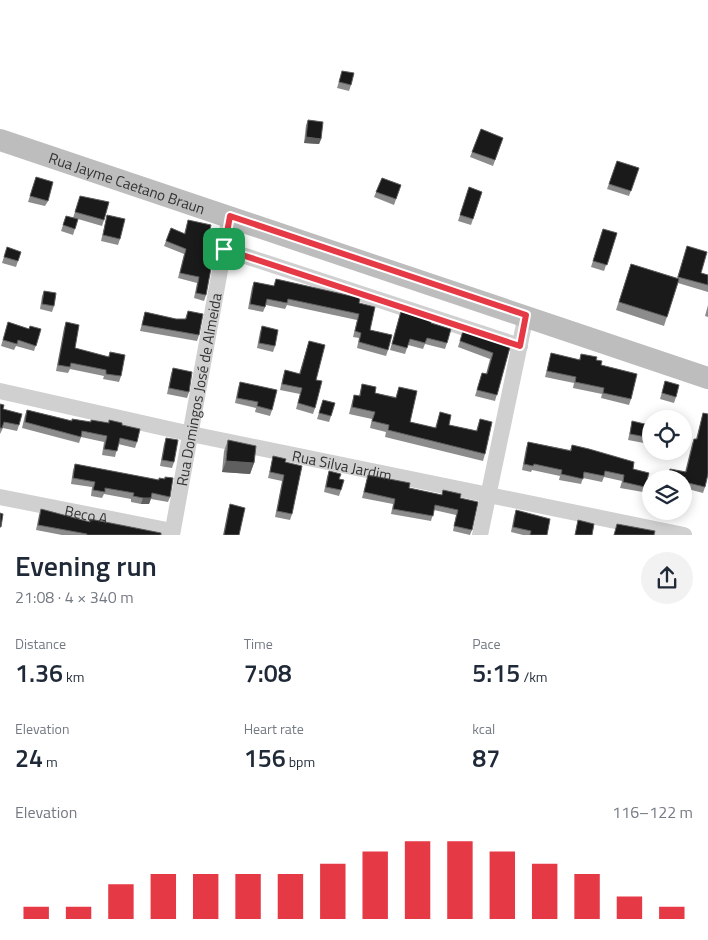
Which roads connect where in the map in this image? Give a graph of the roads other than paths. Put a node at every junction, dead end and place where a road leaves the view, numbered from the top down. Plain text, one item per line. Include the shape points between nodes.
1 (0, 140) edge
2 (230, 216) junction
3 (224, 249) junction
4 (526, 315) junction
5 (520, 346) junction
6 (708, 378) edge
7 (0, 391) edge
8 (191, 434) junction
9 (489, 494) junction
10 (0, 497) edge
11 (172, 533) edge
12 (480, 535) edge
13 (684, 535) edge

1 - 2 street, Rua Jayme Caetano Braun
2 - 3 street, Rua Domingos José de Almeida
2 - 4 street, Rua Jayme Caetano Braun
3 - 5 street
3 - 8 street, Rua Domingos José de Almeida
4 - 5 street
4 - 6 street, Rua Jayme Caetano Braun
5 - 9 street
7 - 8 street, Rua Silva Jardim
8 - 9 street, Rua Silva Jardim
8 - 11 street, Rua Domingos José de Almeida
9 - 12 street
9 - 13 street, Rua Silva Jardim
10 - 11 street, Beco A

